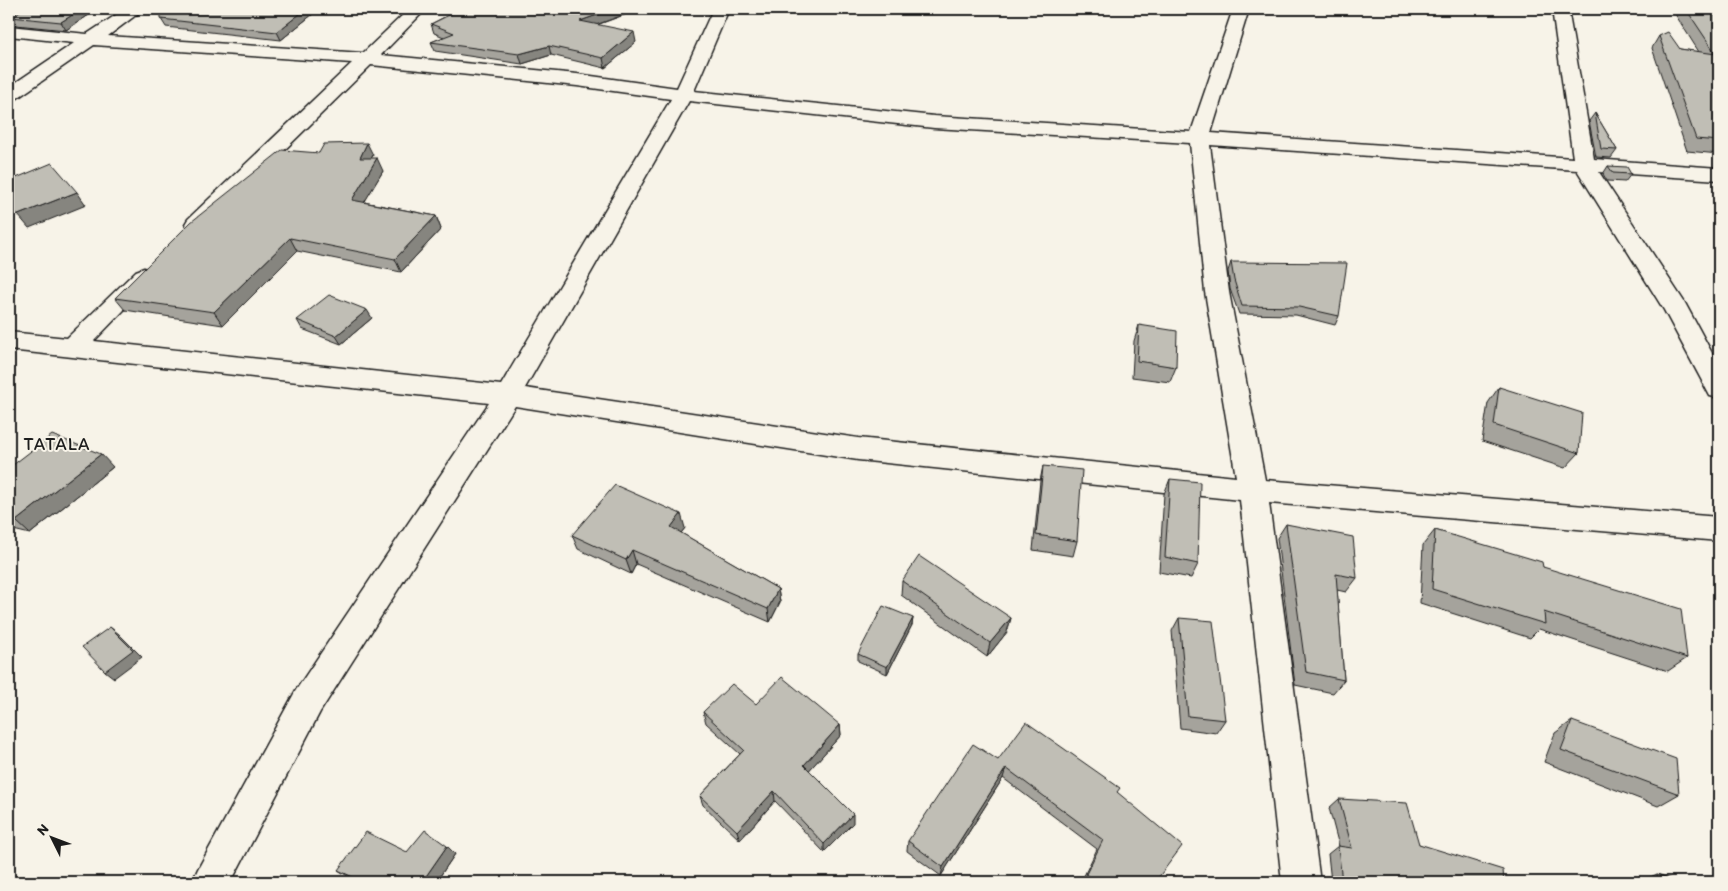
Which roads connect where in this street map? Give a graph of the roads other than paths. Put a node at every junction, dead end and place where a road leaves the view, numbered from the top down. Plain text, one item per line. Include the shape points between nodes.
1 (136, 9) edge
2 (418, 9) edge
3 (721, 9) edge
4 (1240, 9) edge
5 (1560, 9) edge
6 (9, 31) edge
7 (92, 40) junction
8 (368, 59) junction
9 (684, 94) junction
10 (9, 95) edge
11 (1199, 138) junction
12 (1585, 166) junction
13 (1719, 174) edge
14 (184, 236) edge
15 (156, 264) edge
16 (9, 341) edge
17 (71, 349) junction
18 (1719, 389) edge
19 (508, 395) junction
20 (1253, 490) junction
21 (1719, 529) edge
22 (211, 882) edge
23 (1301, 882) edge

1 - 7 street
2 - 8 street
3 - 9 street
4 - 11 street
5 - 12 street
6 - 7 street
7 - 8 street
7 - 10 street
8 - 9 street
8 - 14 street
9 - 11 street via 934,122
9 - 19 street
11 - 12 street
11 - 20 street via 1218,292
12 - 13 street
12 - 18 street via 1676,309
15 - 17 street
16 - 17 street
17 - 19 street
19 - 20 street via 858,449
19 - 22 street via 308,701
20 - 21 street
20 - 23 street

